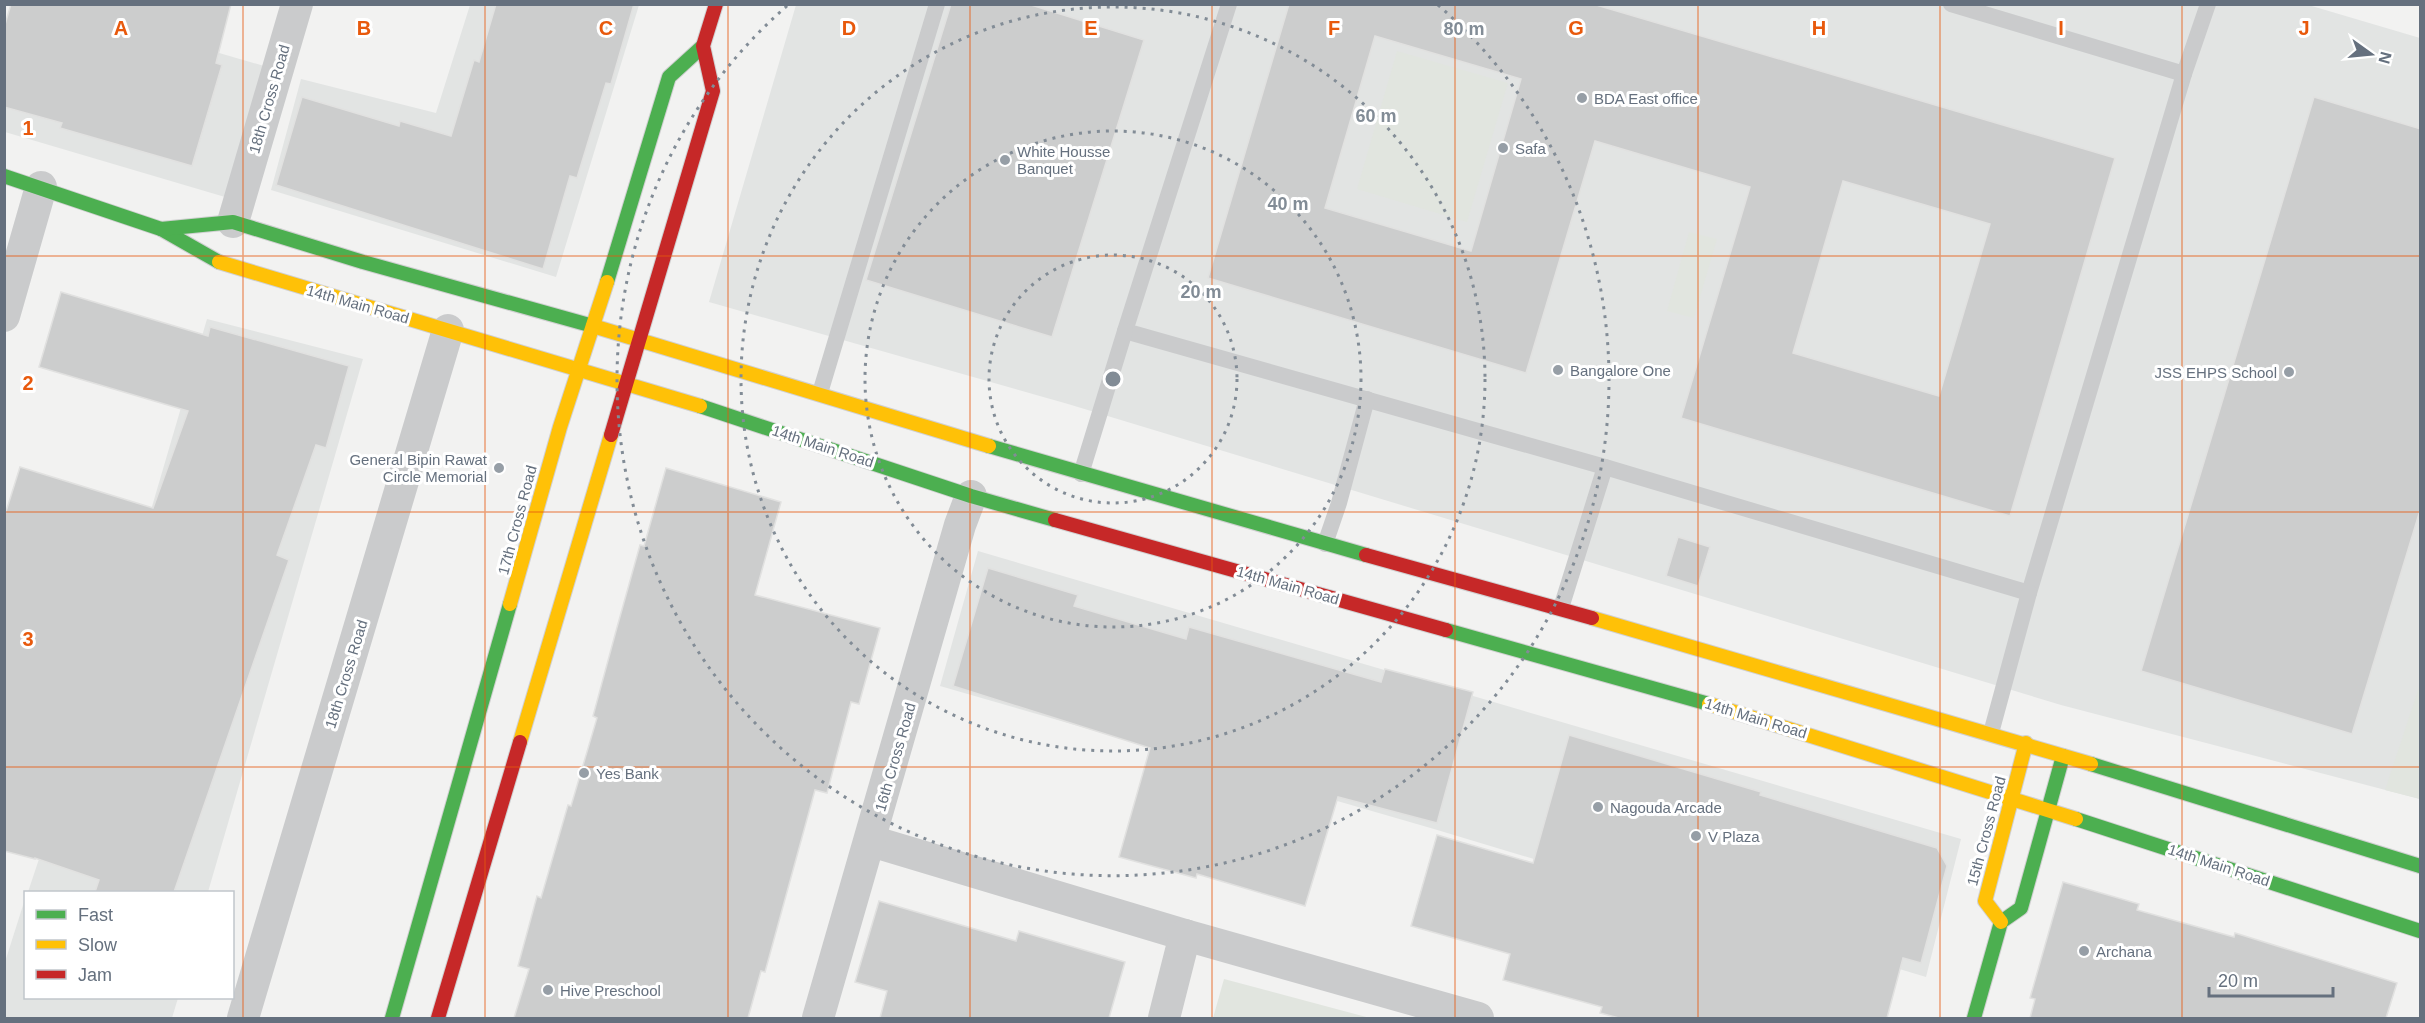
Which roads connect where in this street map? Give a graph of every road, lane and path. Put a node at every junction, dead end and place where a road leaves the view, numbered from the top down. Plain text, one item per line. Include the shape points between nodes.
1 (297, 4) edge
2 (716, 4) edge
3 (937, 4) edge
4 (1229, 4) edge
5 (2208, 4) edge
6 (1961, 6) edge
7 (703, 46) junction
8 (2184, 74) junction
9 (4, 176) edge
10 (41, 187) junction
11 (237, 208) junction
12 (161, 229) junction
13 (4, 316) edge
14 (593, 326) junction
15 (448, 330) junction
16 (1125, 331) junction
17 (638, 338) junction
18 (578, 372) junction
19 (624, 385) junction
20 (820, 393) junction
21 (1366, 399) junction
22 (1605, 467) junction
23 (1081, 474) junction
24 (970, 496) junction
25 (1325, 544) junction
26 (2029, 593) junction
27 (1561, 608) junction
28 (1991, 733) junction
29 (2026, 744) junction
30 (2063, 756) junction
31 (2013, 798) junction
32 (2048, 809) junction
33 (871, 841) junction
34 (2421, 866) edge
35 (2001, 922) junction
36 (2421, 931) edge
37 (1185, 935) junction
38 (243, 1018) edge
39 (392, 1018) edge
40 (438, 1018) edge
41 (818, 1018) edge
42 (1164, 1018) edge
43 (1478, 1018) edge
44 (1974, 1018) edge

1 - 11 street, 18th Cross Road
2 - 7 main road
3 - 20 lane
4 - 16 lane
5 - 8 lane
6 - 8 lane
7 - 14 main road, 17th Cross Road via 669,77
7 - 17 main road via 712,91
8 - 26 lane
9 - 10 main road, 14th Main Road
10 - 12 main road, 14th Main Road
10 - 13 street
11 - 12 main road, 14th Main Road
11 - 14 main road, 14th Main Road via 363,262
12 - 15 main road, 14th Main Road via 212,260
14 - 17 main road, 14th Main Road
14 - 18 main road, 17th Cross Road
15 - 18 main road, 14th Main Road
15 - 38 street, 18th Cross Road
16 - 21 lane
16 - 23 lane
17 - 19 main road
17 - 20 main road, 14th Main Road
18 - 19 main road, 14th Main Road
18 - 39 main road, 17th Cross Road
19 - 24 main road, 14th Main Road via 710,409
19 - 40 main road
20 - 23 main road, 14th Main Road
21 - 22 lane
21 - 25 lane
22 - 26 lane
22 - 27 lane
23 - 25 main road, 14th Main Road
24 - 31 main road, 14th Main Road via 1738,712
24 - 33 street, 16th Cross Road
25 - 27 main road, 14th Main Road
26 - 28 lane
27 - 28 main road, 14th Main Road
28 - 29 main road, 14th Main Road
29 - 30 main road, 14th Main Road
29 - 31 main road, 15th Cross Road
30 - 32 main road
30 - 34 main road, 14th Main Road
31 - 32 main road, 14th Main Road
31 - 35 main road, 15th Cross Road via 1985,901
32 - 35 main road via 2021,908
32 - 36 main road, 14th Main Road
33 - 37 street
33 - 41 street, 16th Cross Road
35 - 44 main road
37 - 42 street
37 - 43 street

